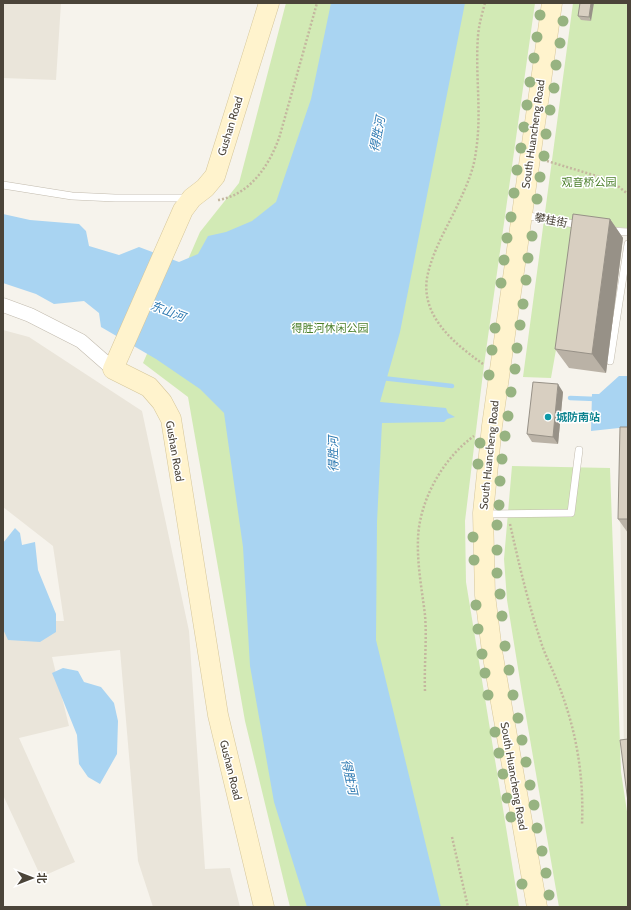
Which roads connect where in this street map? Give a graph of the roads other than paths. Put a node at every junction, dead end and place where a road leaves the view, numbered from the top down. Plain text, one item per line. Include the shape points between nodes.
1 (269, 3) edge
2 (552, 3) edge
3 (3, 184) edge
4 (192, 198) junction
5 (521, 214) junction
6 (587, 227) edge
7 (602, 229) edge
8 (628, 232) edge
9 (628, 244) edge
10 (3, 305) edge
11 (610, 361) dead end
12 (114, 369) junction
13 (579, 450) dead end
14 (483, 514) junction
15 (264, 907) edge
16 (537, 907) edge

1 - 4 street, Gushan Road via 215,176
2 - 5 street, South Huancheng Road
3 - 4 lane via 72,196
4 - 12 street, Gushan Road via 172,232
5 - 6 lane, 攀桂街
5 - 14 street, South Huancheng Road via 492,426
7 - 8 lane
9 - 11 lane
10 - 12 street via 30,315 81,341
12 - 15 street, Gushan Road via 149,387 162,402 171,419 218,716
13 - 14 lane via 571,513
14 - 16 street, South Huancheng Road via 485,595 492,651

